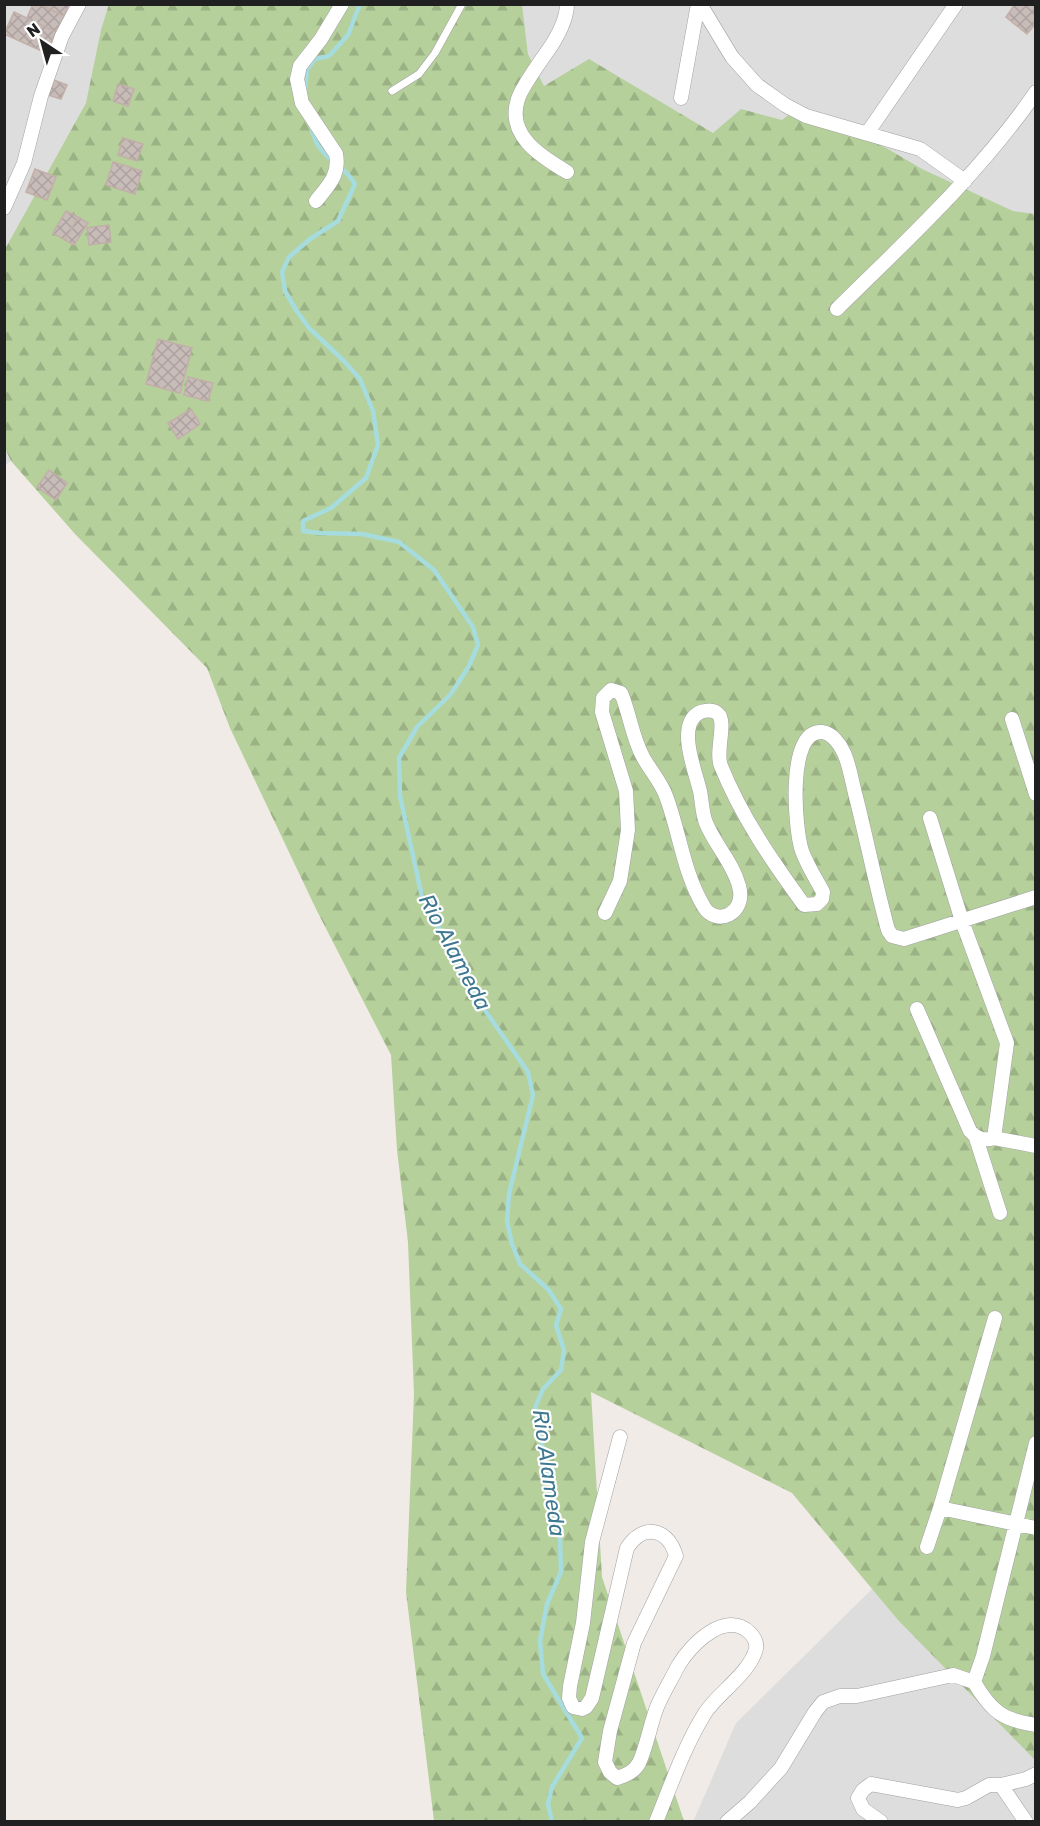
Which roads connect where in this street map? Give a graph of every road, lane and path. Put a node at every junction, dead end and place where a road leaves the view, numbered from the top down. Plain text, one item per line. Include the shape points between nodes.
1 (78, 4) edge
2 (342, 4) edge
3 (462, 4) edge
4 (567, 4) edge
5 (699, 4) edge
6 (956, 4) edge
7 (392, 91) dead end
8 (1035, 92) edge
9 (681, 98) dead end
10 (868, 132) junction
11 (567, 172) dead end
12 (965, 181) junction
13 (316, 201) dead end
14 (4, 208) edge
15 (837, 309) dead end
16 (1012, 719) dead end
17 (1035, 794) edge
18 (930, 818) dead end
19 (1035, 897) edge
20 (604, 913) dead end
21 (962, 921) junction
22 (917, 1009) dead end
23 (976, 1138) junction
24 (994, 1138) junction
25 (1035, 1146) edge
26 (1000, 1213) dead end
27 (995, 1318) dead end
28 (620, 1437) dead end
29 (1035, 1443) edge
30 (940, 1508) junction
31 (1015, 1524) junction
32 (1035, 1528) edge
33 (927, 1547) dead end
34 (974, 1682) junction
35 (1035, 1725) edge
36 (1035, 1774) edge
37 (1000, 1785) junction
38 (656, 1821) edge
39 (728, 1821) edge
40 (881, 1821) edge
41 (1026, 1821) edge

1 - 14 street via 58,46 24,163
2 - 13 street via 300,66 297,79 302,103 336,154 338,164 332,181
3 - 7 lane via 419,74
4 - 11 street via 557,36 518,98 515,118 521,136 542,157
5 - 9 street
5 - 10 street via 732,57 758,85 806,116
6 - 10 street
8 - 12 street
10 - 12 street via 920,149
12 - 15 street
16 - 17 street
18 - 21 street
19 - 21 street
20 - 21 street via 620,881 628,830 626,791 602,712 603,698 611,690 621,693 642,755 665,794 693,887 706,910 715,916 727,916 738,908 742,896 736,874 705,822 688,747 694,716 714,711 722,721 718,760 733,795 804,905 817,904 823,892 802,851 795,808 797,765 804,743 810,735 821,732 833,736 844,753 892,936 904,939
21 - 24 street via 1007,1043
22 - 23 street
23 - 24 street
23 - 26 street
24 - 25 street
27 - 30 street
28 - 38 street via 592,1542 583,1623 570,1686 573,1707 582,1709 592,1698 627,1548 634,1537 654,1531 666,1536 676,1556 634,1643 610,1731 605,1762 610,1772 616,1778 638,1765 657,1706 683,1657 700,1639 730,1624 745,1628 754,1637 756,1648 748,1664 706,1712
29 - 31 street
30 - 31 street
30 - 33 street
31 - 32 street
31 - 34 street
34 - 35 street via 996,1712 1015,1722
34 - 39 street via 952,1675 823,1702 781,1768
36 - 37 street
37 - 40 street via 988,1785 958,1800 871,1784 858,1798 863,1809
37 - 41 street

